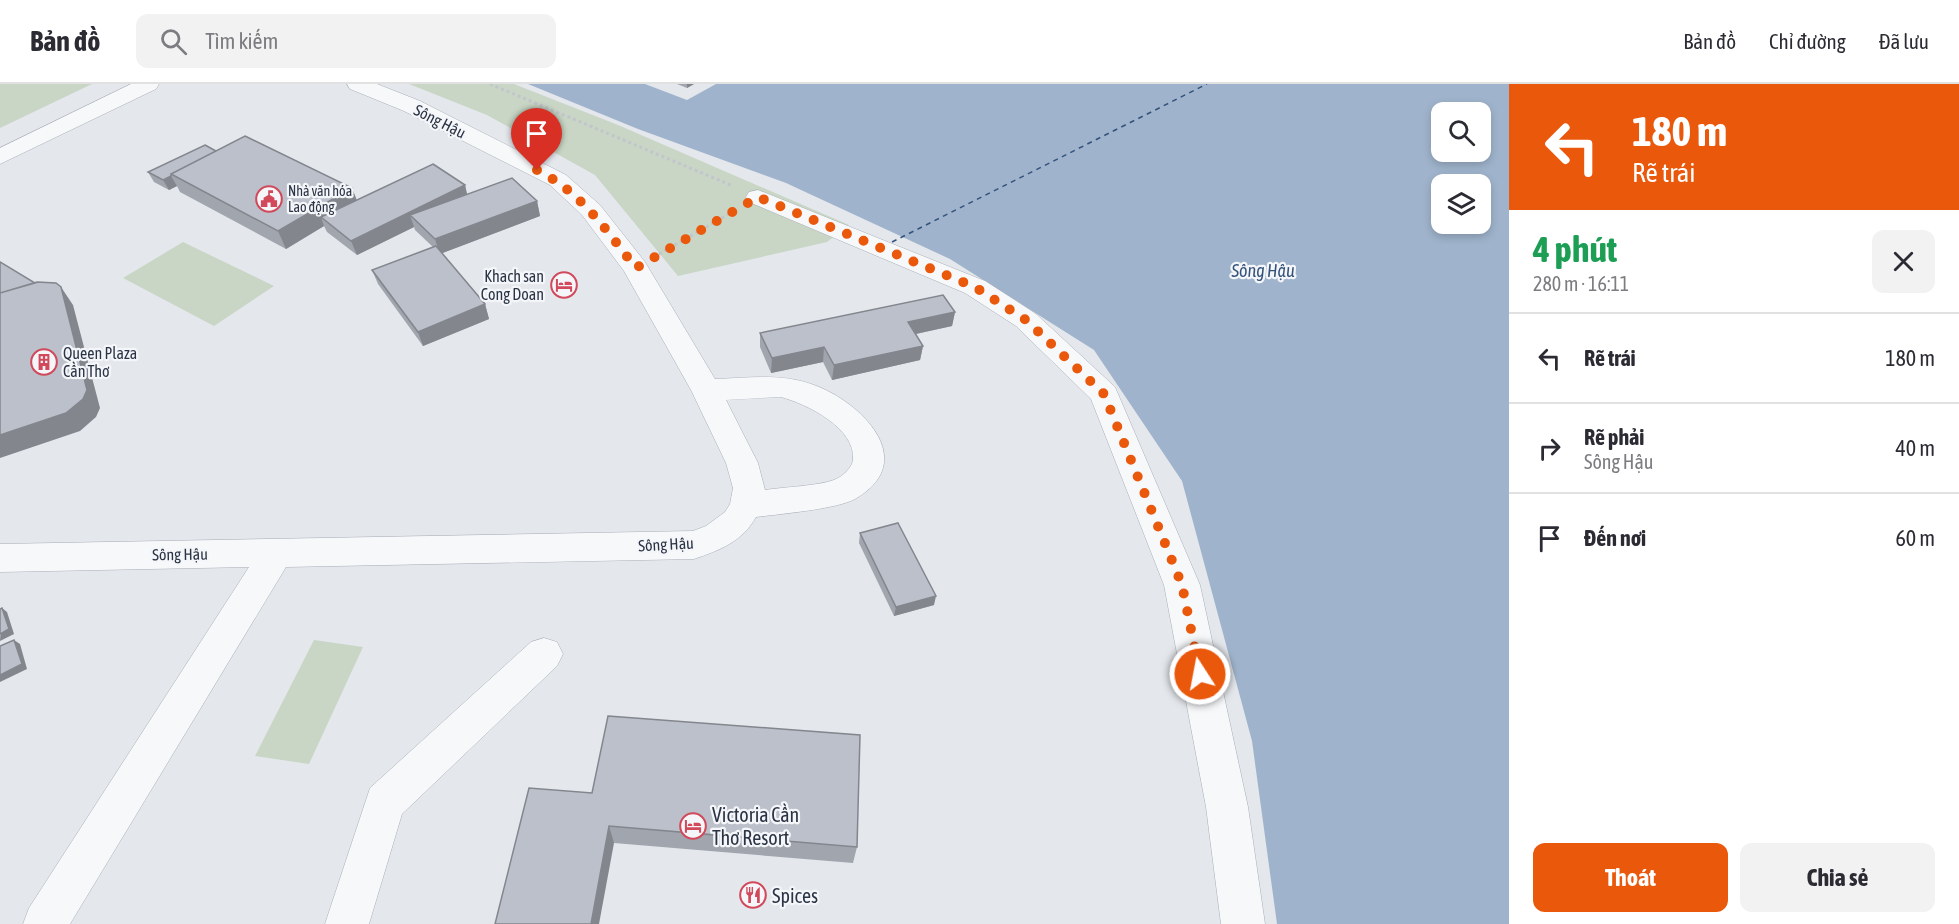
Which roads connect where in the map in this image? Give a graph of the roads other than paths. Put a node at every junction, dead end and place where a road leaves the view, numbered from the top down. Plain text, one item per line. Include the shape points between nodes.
1 (148, 84) edge
2 (358, 84) edge
3 (0, 157) edge
4 (758, 197) road end
5 (706, 390) junction
6 (746, 506) junction
7 (277, 552) junction
8 (0, 558) edge
9 (544, 654) dead end
10 (45, 924) edge
11 (347, 924) edge
12 (1243, 924) edge

1 - 3 street
2 - 5 street, Sông Hậu via 412,106 558,180 591,210 636,268
4 - 12 street via 975,287 1026,320 1104,394 1182,585 1227,807
5 - 6 street, Sông Hậu via 742,464 749,488
5 - 6 street via 781,387 805,393 835,410 860,431 869,449 868,467 842,492
6 - 7 street, Sông Hậu via 737,521 718,536 694,545
7 - 8 street, Sông Hậu
7 - 10 street
9 - 11 street via 385,802

